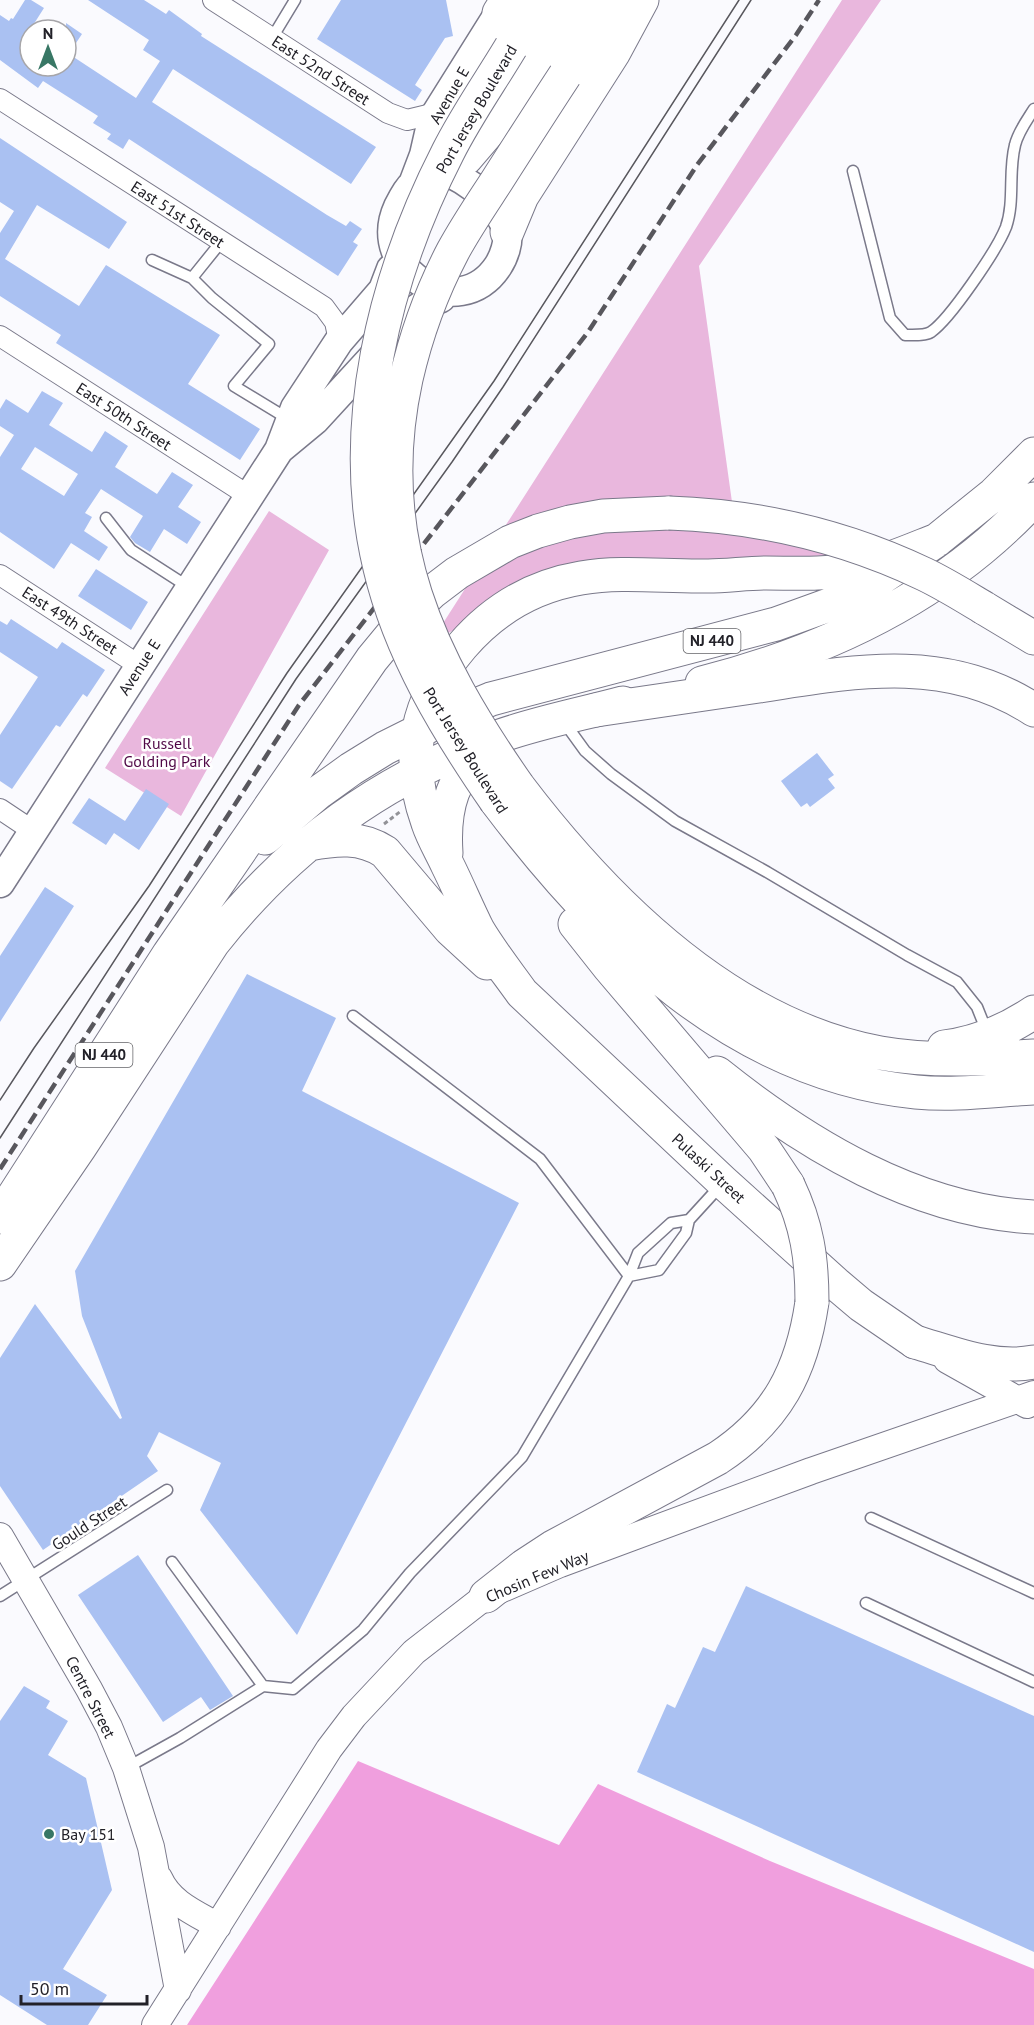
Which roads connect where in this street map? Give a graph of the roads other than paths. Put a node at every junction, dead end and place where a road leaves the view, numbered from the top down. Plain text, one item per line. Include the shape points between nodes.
1 (213, 0) edge
2 (295, 0) edge
3 (542, 0) edge
4 (578, 0) edge
5 (612, 0) edge
6 (642, 0) edge
7 (502, 4) edge
8 (272, 38) junction
9 (0, 99) edge
10 (508, 109) junction
11 (1034, 109) edge
12 (435, 113) junction
13 (442, 171) junction
14 (853, 171) dead end
15 (413, 184) junction
16 (500, 219) junction
17 (394, 241) junction
18 (221, 242) junction
19 (152, 260) dead end
20 (192, 278) junction
21 (464, 290) junction
22 (0, 336) edge
23 (339, 341) junction
24 (290, 420) junction
25 (279, 450) junction
26 (1034, 454) edge
27 (249, 496) junction
28 (1034, 499) edge
29 (106, 518) dead end
30 (938, 540) junction
31 (0, 575) edge
32 (190, 588) junction
33 (984, 608) junction
34 (1034, 638) edge
35 (458, 651) junction
36 (1034, 652) edge
37 (140, 666) junction
38 (471, 707) junction
39 (596, 710) junction
40 (1034, 710) edge
41 (562, 719) junction
42 (418, 731) junction
43 (503, 735) junction
44 (417, 771) junction
45 (507, 794) junction
46 (0, 809) edge
47 (33, 831) junction
48 (308, 844) junction
49 (447, 864) junction
50 (0, 883) edge
51 (211, 896) junction
52 (522, 993) junction
53 (1034, 1012) edge
54 (353, 1016) dead end
55 (656, 1022) junction
56 (989, 1035) junction
57 (880, 1053) junction
58 (1034, 1056) edge
59 (1034, 1088) edge
60 (723, 1182) junction
61 (0, 1217) edge
62 (1034, 1217) edge
63 (689, 1220) junction
64 (0, 1264) edge
65 (629, 1275) junction
66 (915, 1342) junction
67 (1034, 1362) edge
68 (1028, 1401) edge
69 (168, 1490) dead end
70 (871, 1518) dead end
71 (0, 1536) edge
72 (172, 1562) dead end
73 (27, 1581) junction
74 (1034, 1593) edge
75 (0, 1596) edge
76 (486, 1596) junction
77 (866, 1603) dead end
78 (1034, 1682) edge
79 (263, 1686) junction
80 (126, 1768) junction
81 (156, 1870) junction
82 (218, 1926) junction
83 (178, 1990) junction
84 (155, 2025) edge

1 - 8 street, East 52nd Street
2 - 8 lane
3 - 45 highway, Port Jersey Boulevard, bridge via 433,182 395,283 378,350 369,420 368,482 374,540 404,641 447,726
4 - 10 highway
5 - 45 highway, Port Jersey Boulevard, bridge via 468,225 439,279 418,336 402,399 395,481 400,536 414,591
6 - 16 highway via 614,52 522,196
7 - 12 main road, Avenue E
8 - 12 street, East 52nd Street via 398,118 417,119
9 - 18 street, East 51st Street
10 - 13 highway via 466,158
10 - 16 highway via 488,168 487,185
11 - 14 lane via 1015,145 1006,226 947,318 929,334 905,335 890,318
12 - 15 main road, Avenue E
13 - 15 main road
13 - 16 main road via 465,181
15 - 17 main road via 394,214
16 - 21 main road via 504,255 488,278
17 - 21 main road via 403,266 423,285 436,290
17 - 23 main road, Avenue E via 391,269 383,290
18 - 20 lane
18 - 23 street, East 51st Street via 324,307 335,322
19 - 20 lane
20 - 24 lane via 270,344 234,386
21 - 25 main road, Avenue E via 411,312 315,420
22 - 27 street, East 50th Street
23 - 24 main road, Avenue E
24 - 25 main road, Avenue E
25 - 27 main road, Avenue E
26 - 30 highway, NJ 440 via 994,494
27 - 32 main road, Avenue E
28 - 39 highway, NJ 440 via 959,569 851,632 736,674
29 - 32 lane via 131,550
30 - 35 highway, Pulaski Street via 875,564 829,573 625,574 581,578 509,604
30 - 38 highway, NJ 440 via 860,590 805,614
31 - 37 street, East 49th Street
32 - 37 main road, Avenue E
33 - 34 highway
33 - 36 highway
33 - 51 highway, bridge via 926,575 864,549 768,523 669,513 603,516 538,531 483,556 432,592 410,613 372,659
35 - 38 highway via 458,680
35 - 42 highway, Pulaski Street via 431,690
37 - 47 main road, Avenue E
38 - 42 highway, NJ 440
38 - 43 highway
39 - 40 highway via 888,670 968,679 994,687
39 - 41 highway, NJ 440
41 - 43 highway, NJ 440
41 - 56 lane via 585,751 675,821 957,982 977,1007
42 - 44 highway, Pulaski Street
42 - 51 highway, NJ 440 via 319,792 261,842
43 - 44 highway, NJ 440
43 - 49 highway, Pulaski Street via 474,758 455,785 446,819
44 - 48 highway, NJ 440 via 344,816
44 - 49 highway, Pulaski Street via 427,821
45 - 55 highway via 584,936
45 - 57 highway, Port Jersey Boulevard via 602,886 702,973 794,1026 822,1038
45 - 59 highway, Port Jersey Boulevard via 552,871 612,937 684,998 752,1040 811,1067 893,1089 942,1092
46 - 47 street
47 - 50 main road, Avenue E
48 - 52 highway via 355,840 386,852 465,944
48 - 64 highway, NJ 440 via 258,891 213,943
49 - 52 highway, Pulaski Street via 479,931
51 - 61 highway, NJ 440 via 169,954
52 - 60 highway, Pulaski Street
53 - 56 highway
54 - 65 lane via 540,1159
55 - 62 highway via 764,1108 837,1155 939,1199 973,1209
55 - 76 highway, bridge via 764,1149 798,1207 811,1263 812,1302 803,1350 783,1393 738,1445 553,1547
56 - 57 highway via 947,1047
57 - 58 highway, Port Jersey Boulevard via 942,1060
60 - 63 lane
60 - 66 highway, Pulaski Street via 852,1298
63 - 65 lane via 671,1223 638,1253
63 - 65 lane via 686,1233 659,1270
65 - 79 lane via 522,1457 410,1573 363,1630 293,1689
66 - 67 highway via 991,1362
66 - 68 street, Pulaski Street
68 - 76 street, Chosin Few Way via 812,1471 570,1560
69 - 73 lane, Gould Street
70 - 74 lane
71 - 73 street, Centre Street
72 - 79 lane
73 - 75 lane, Gould Street
73 - 80 street, Centre Street via 89,1689
76 - 82 street, Chosin Few Way via 414,1652 354,1716 329,1749
77 - 78 lane
79 - 80 lane
80 - 81 street, Centre Street
81 - 82 street, Centre Street via 175,1901
81 - 83 street, Centre Street
82 - 83 street, Chosin Few Way
83 - 84 street, Chosin Few Way

